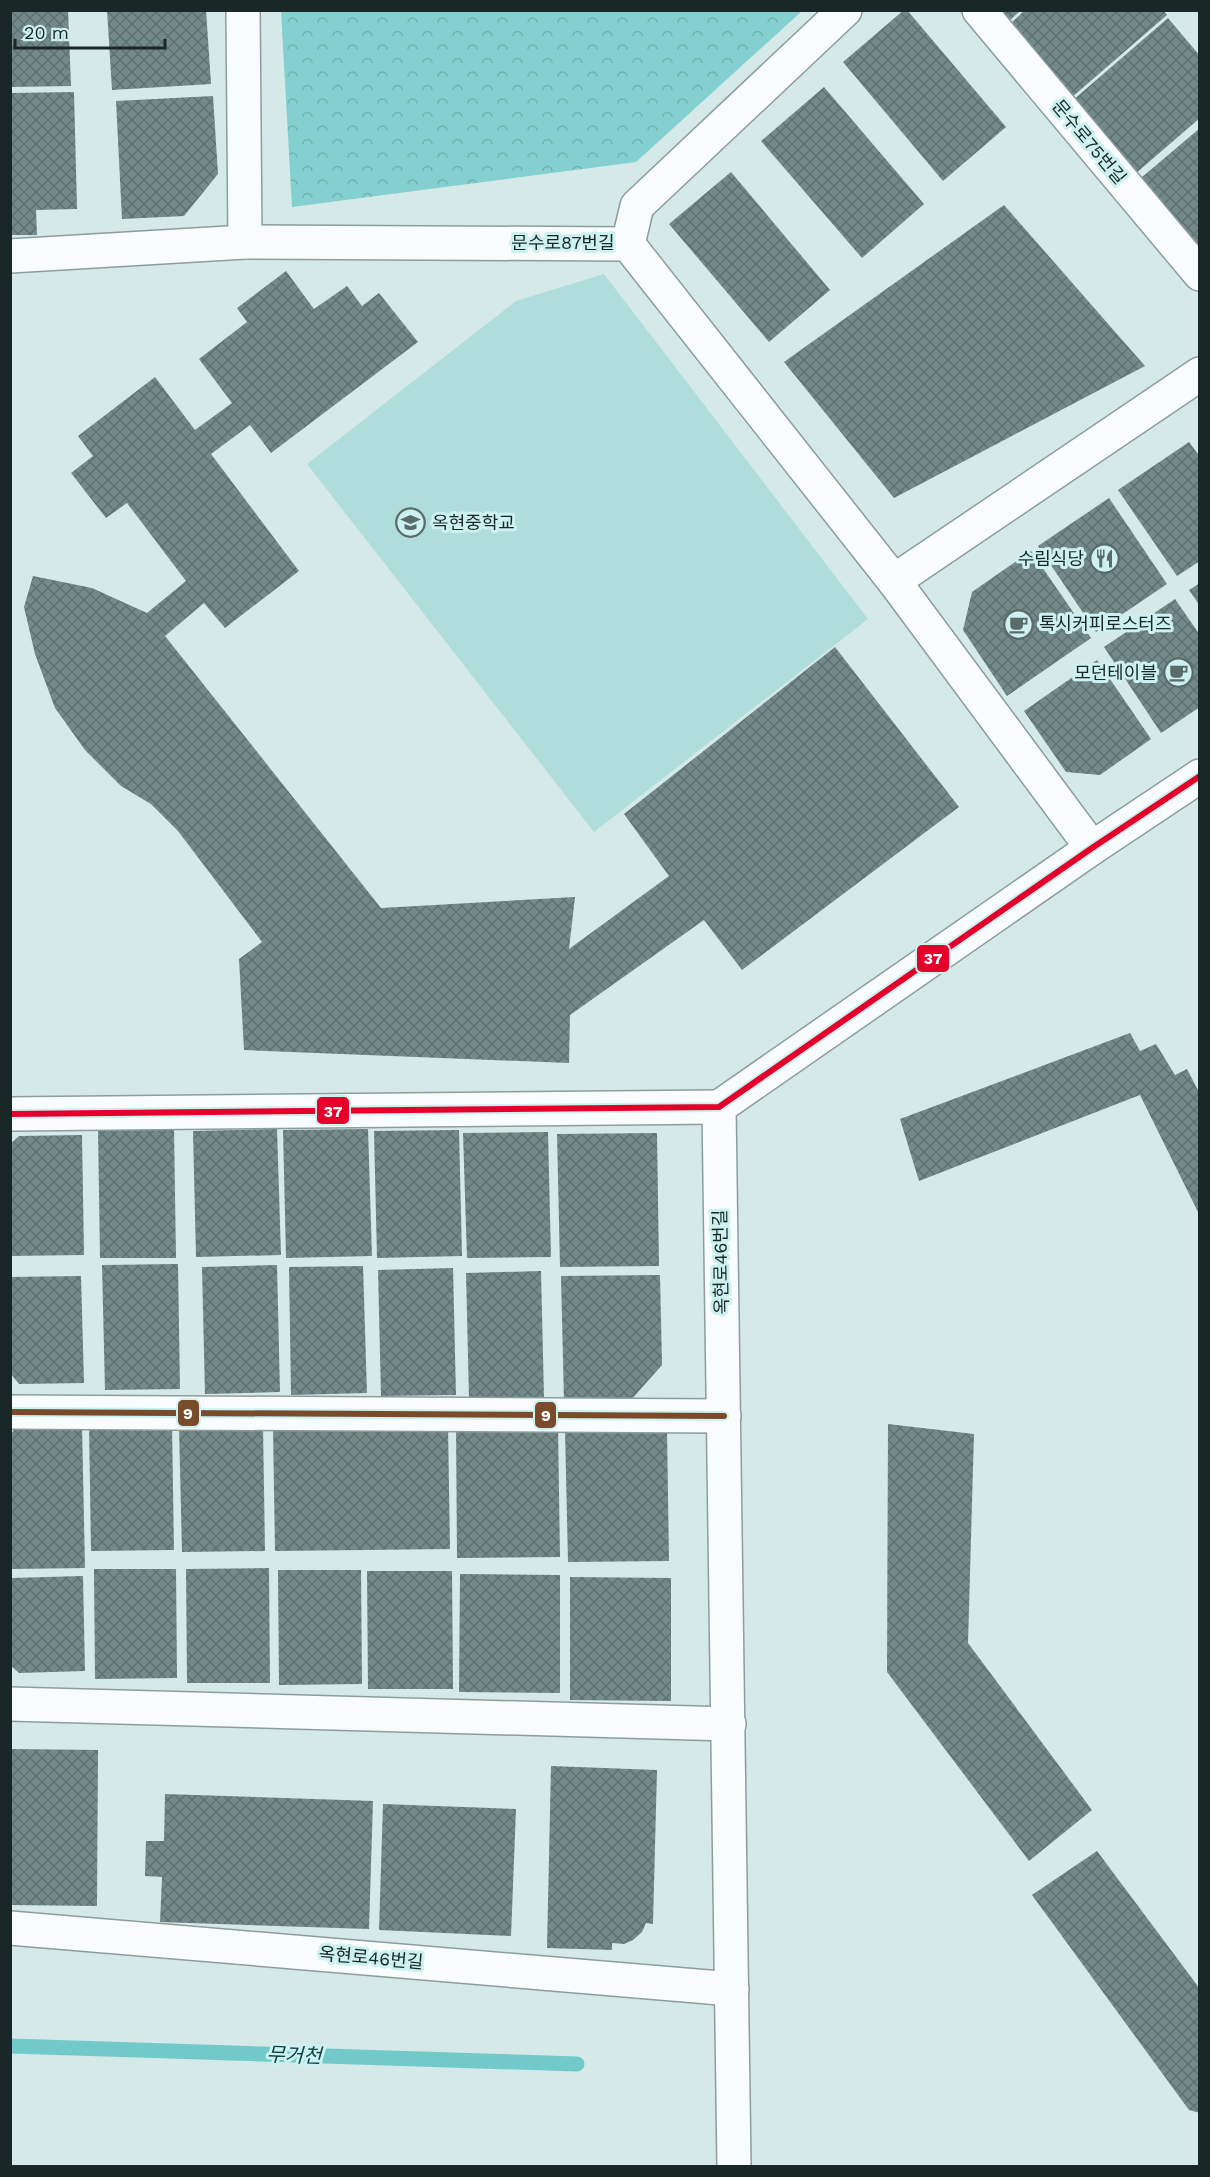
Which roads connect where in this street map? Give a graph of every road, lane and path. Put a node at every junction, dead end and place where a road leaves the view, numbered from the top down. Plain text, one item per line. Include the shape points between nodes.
1 (243, 10) edge
2 (845, 10) edge
3 (979, 10) edge
4 (245, 242) junction
5 (628, 244) junction
6 (10, 256) edge
7 (1200, 274) edge
8 (1200, 374) edge
9 (894, 581) junction
10 (1200, 776) edge
11 (1092, 848) junction
12 (719, 1107) junction
13 (10, 1114) edge
14 (10, 1412) edge
15 (724, 1416) junction
16 (10, 1704) edge
17 (729, 1724) junction
18 (10, 1928) edge
19 (732, 1989) junction
20 (734, 2166) edge

1 - 4 street
2 - 5 street, 문수로87번길 via 637,206
3 - 7 street, 문수로75번길
4 - 5 street, 문수로87번길
4 - 6 street, 문수로87번길
5 - 9 street
8 - 9 street
9 - 11 street
10 - 11 street
11 - 12 street
12 - 13 street
12 - 15 street, 옥현로46번길
14 - 15 street
15 - 17 street, 옥현로46번길
16 - 17 street
17 - 19 street, 옥현로46번길
18 - 19 street, 옥현로46번길
19 - 20 street, 옥현로46번길

